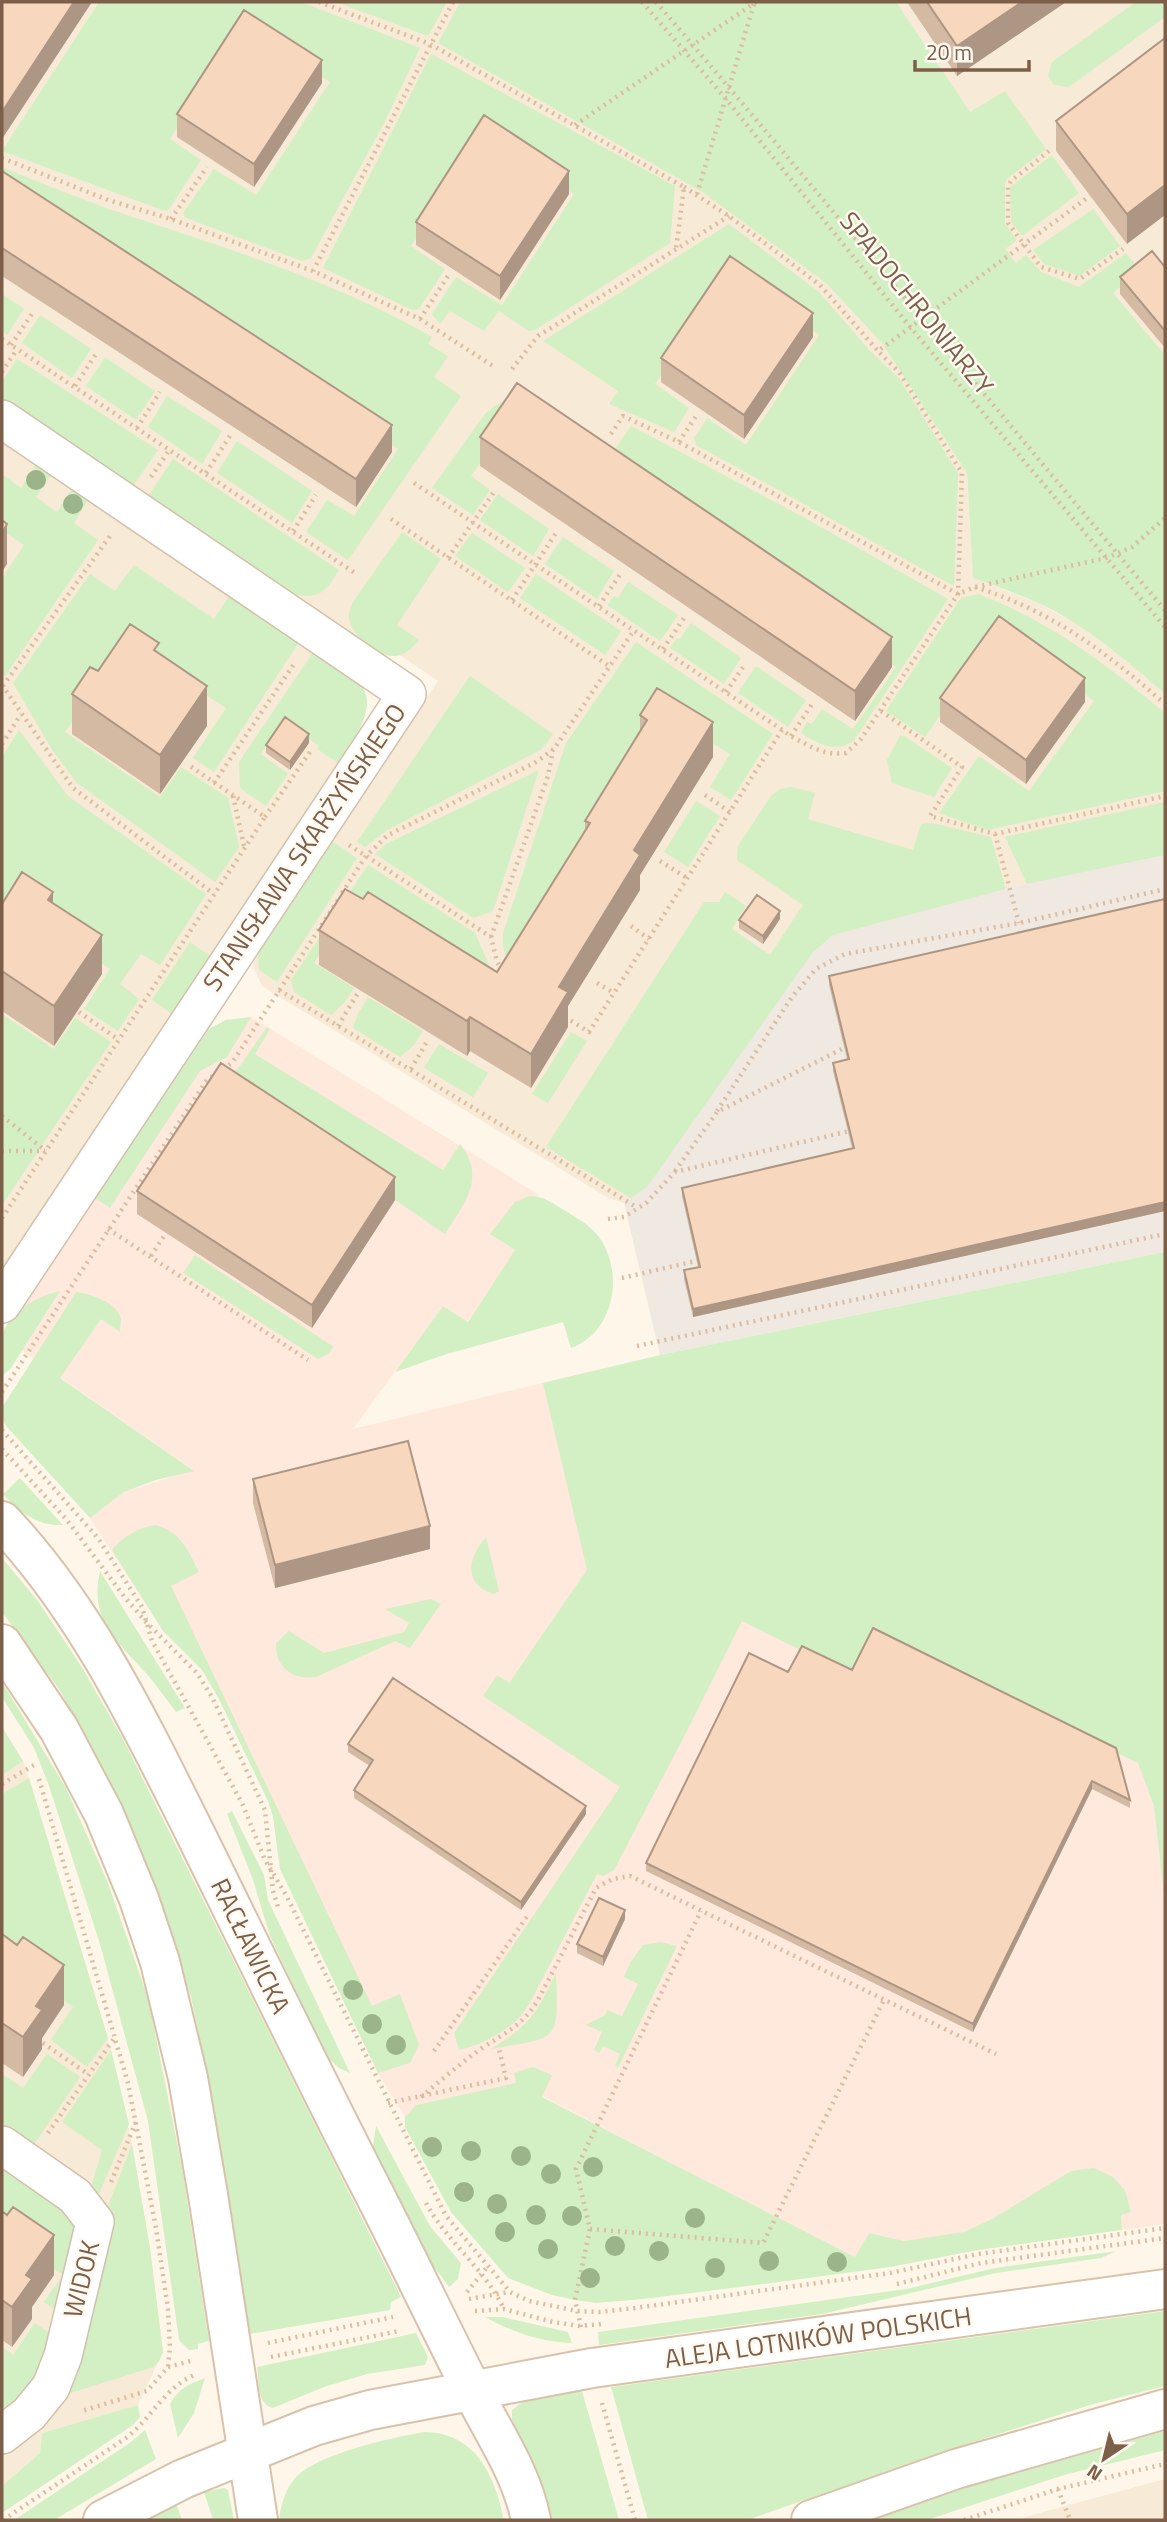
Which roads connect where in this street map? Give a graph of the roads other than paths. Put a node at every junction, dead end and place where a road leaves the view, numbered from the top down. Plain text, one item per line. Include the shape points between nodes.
1 (2, 419) edge
2 (2, 1304) edge
3 (2, 1521) edge
4 (2, 1644) edge
5 (14, 2154) edge
6 (1165, 2289) edge
7 (471, 2390) junction
8 (1165, 2409) edge
9 (2, 2435) edge
10 (247, 2453) junction
11 (103, 2520) edge
12 (258, 2520) edge
13 (531, 2520) edge
14 (811, 2520) edge

1 - 2 street, STANISŁAWA SKARŻYŃSKIEGO via 407,694
3 - 7 street, RACŁAWICKA via 90,1634 159,1761
4 - 10 street via 59,1728 104,1814 160,1962 188,2078
5 - 9 street, WIDOK via 75,2196 95,2222 51,2388 29,2414
6 - 7 street, ALEJA LOTNIKÓW POLSKICH via 592,2368
7 - 10 street, ALEJA LOTNIKÓW POLSKICH via 342,2417
7 - 13 street, RACŁAWICKA via 505,2449
8 - 14 street via 956,2469
10 - 11 street
10 - 12 street

